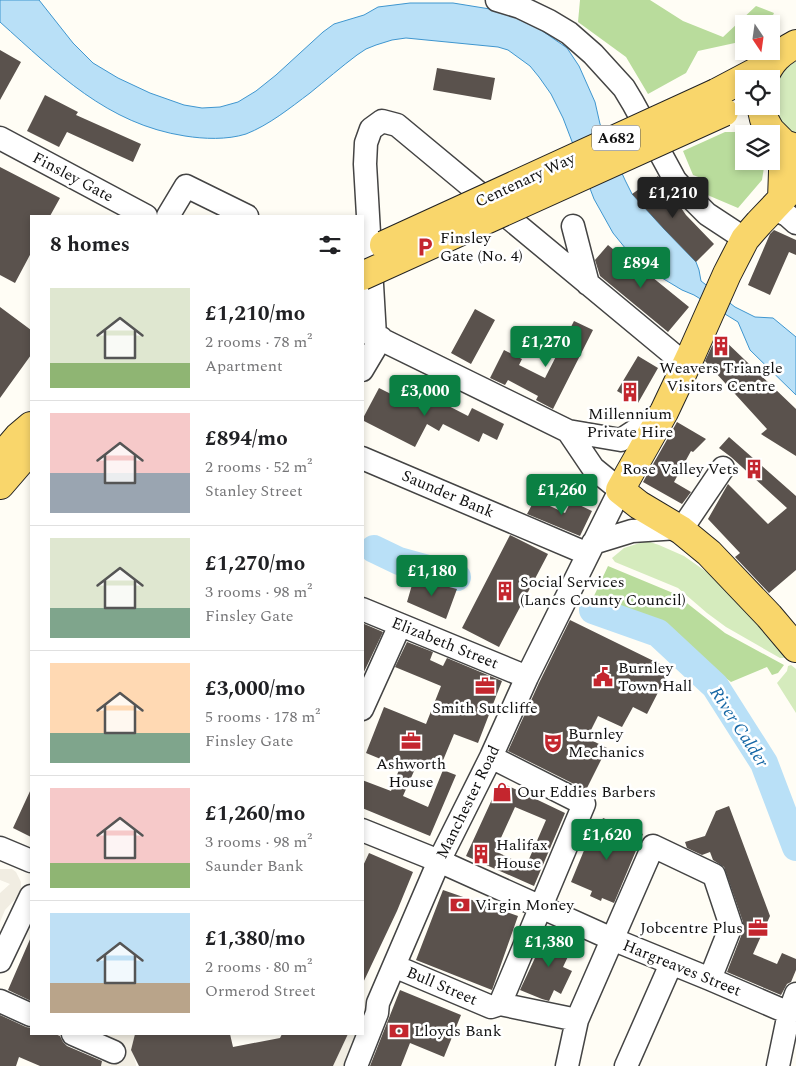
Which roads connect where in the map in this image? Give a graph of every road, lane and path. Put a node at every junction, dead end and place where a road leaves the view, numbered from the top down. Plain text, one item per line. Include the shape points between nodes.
1 (497, 0) edge
2 (796, 44) edge
3 (768, 70) edge
4 (735, 92) edge
5 (720, 102) junction
6 (735, 110) edge
7 (764, 115) edge
8 (0, 138) edge
9 (790, 146) edge
10 (783, 197) edge
11 (144, 215) edge
12 (169, 215) edge
13 (245, 215) edge
14 (796, 222) edge
15 (573, 226) dead end
16 (745, 239) junction
17 (365, 271) edge
18 (588, 284) junction
19 (373, 335) edge
20 (364, 364) edge
21 (686, 365) junction
22 (664, 412) junction
23 (30, 427) edge
24 (568, 431) junction
25 (30, 450) edge
26 (0, 458) edge
27 (364, 459) edge
28 (723, 468) dead end
29 (0, 485) edge
30 (620, 490) junction
31 (679, 529) junction
32 (591, 548) junction
33 (364, 610) edge
34 (400, 625) junction
35 (796, 648) edge
36 (527, 677) junction
37 (364, 705) edge
38 (491, 757) junction
39 (364, 831) edge
40 (0, 848) edge
41 (30, 861) edge
42 (439, 861) junction
43 (30, 898) edge
44 (542, 907) junction
45 (612, 939) junction
46 (0, 961) edge
47 (671, 964) junction
48 (394, 966) junction
49 (710, 979) junction
50 (370, 1000) edge
51 (0, 1001) edge
52 (500, 1004) junction
53 (792, 1004) edge
54 (30, 1015) edge
55 (577, 1020) junction
56 (75, 1035) edge
57 (115, 1051) edge
58 (356, 1066) edge
59 (567, 1066) edge
60 (626, 1066) edge
61 (778, 1066) edge

1 - 16 street via 549,21 570,33 593,54 624,88 675,180 707,214
2 - 3 main road, A682 via 782,51
4 - 5 main road, Centenary Way / A682
5 - 6 main road, Centenary Way / A682
5 - 17 main road, Centenary Way / A682, bridge
7 - 9 main road, A682 via 770,130
8 - 11 street, Finsley Gate
9 - 10 main road
10 - 14 street via 787,215
10 - 16 main road, Manchester Road
12 - 13 street via 186,186
15 - 18 street
16 - 21 main road, Manchester Road
17 - 18 street via 366,144 370,129 382,121 397,125
17 - 19 street
18 - 21 street
19 - 20 street
19 - 24 street
21 - 22 main road, Manchester Road
22 - 24 street via 621,440
22 - 30 main road, Manchester Road
23 - 26 main road
24 - 30 street via 593,468
25 - 29 main road
27 - 32 street, Saunder Bank
28 - 31 street
30 - 31 main road
30 - 32 street, Manchester Road
31 - 32 street via 632,531
31 - 35 main road via 709,553
32 - 36 street, Manchester Road
33 - 34 street, Elizabeth Street
34 - 36 street, Elizabeth Street
34 - 37 street
36 - 38 street, Manchester Road
38 - 42 street, Manchester Road
38 - 44 street via 584,804
39 - 42 street, Hargreaves Street
40 - 41 street
42 - 44 street, Hargreaves Street
42 - 48 street, Manchester Road
43 - 46 street
44 - 45 street, Hargreaves Street
44 - 52 street
45 - 47 street, Hargreaves Street
45 - 49 street via 653,846 714,875 731,926
45 - 55 street
47 - 49 street, Hargreaves Street
47 - 60 street
48 - 50 street, Manchester Road
48 - 52 street, Bull Street via 491,1007
49 - 53 street, Hargreaves Street
50 - 58 street, Manchester Road via 378,1013
51 - 54 street
52 - 55 street, Bull Street
53 - 61 street
55 - 59 street
56 - 57 street

